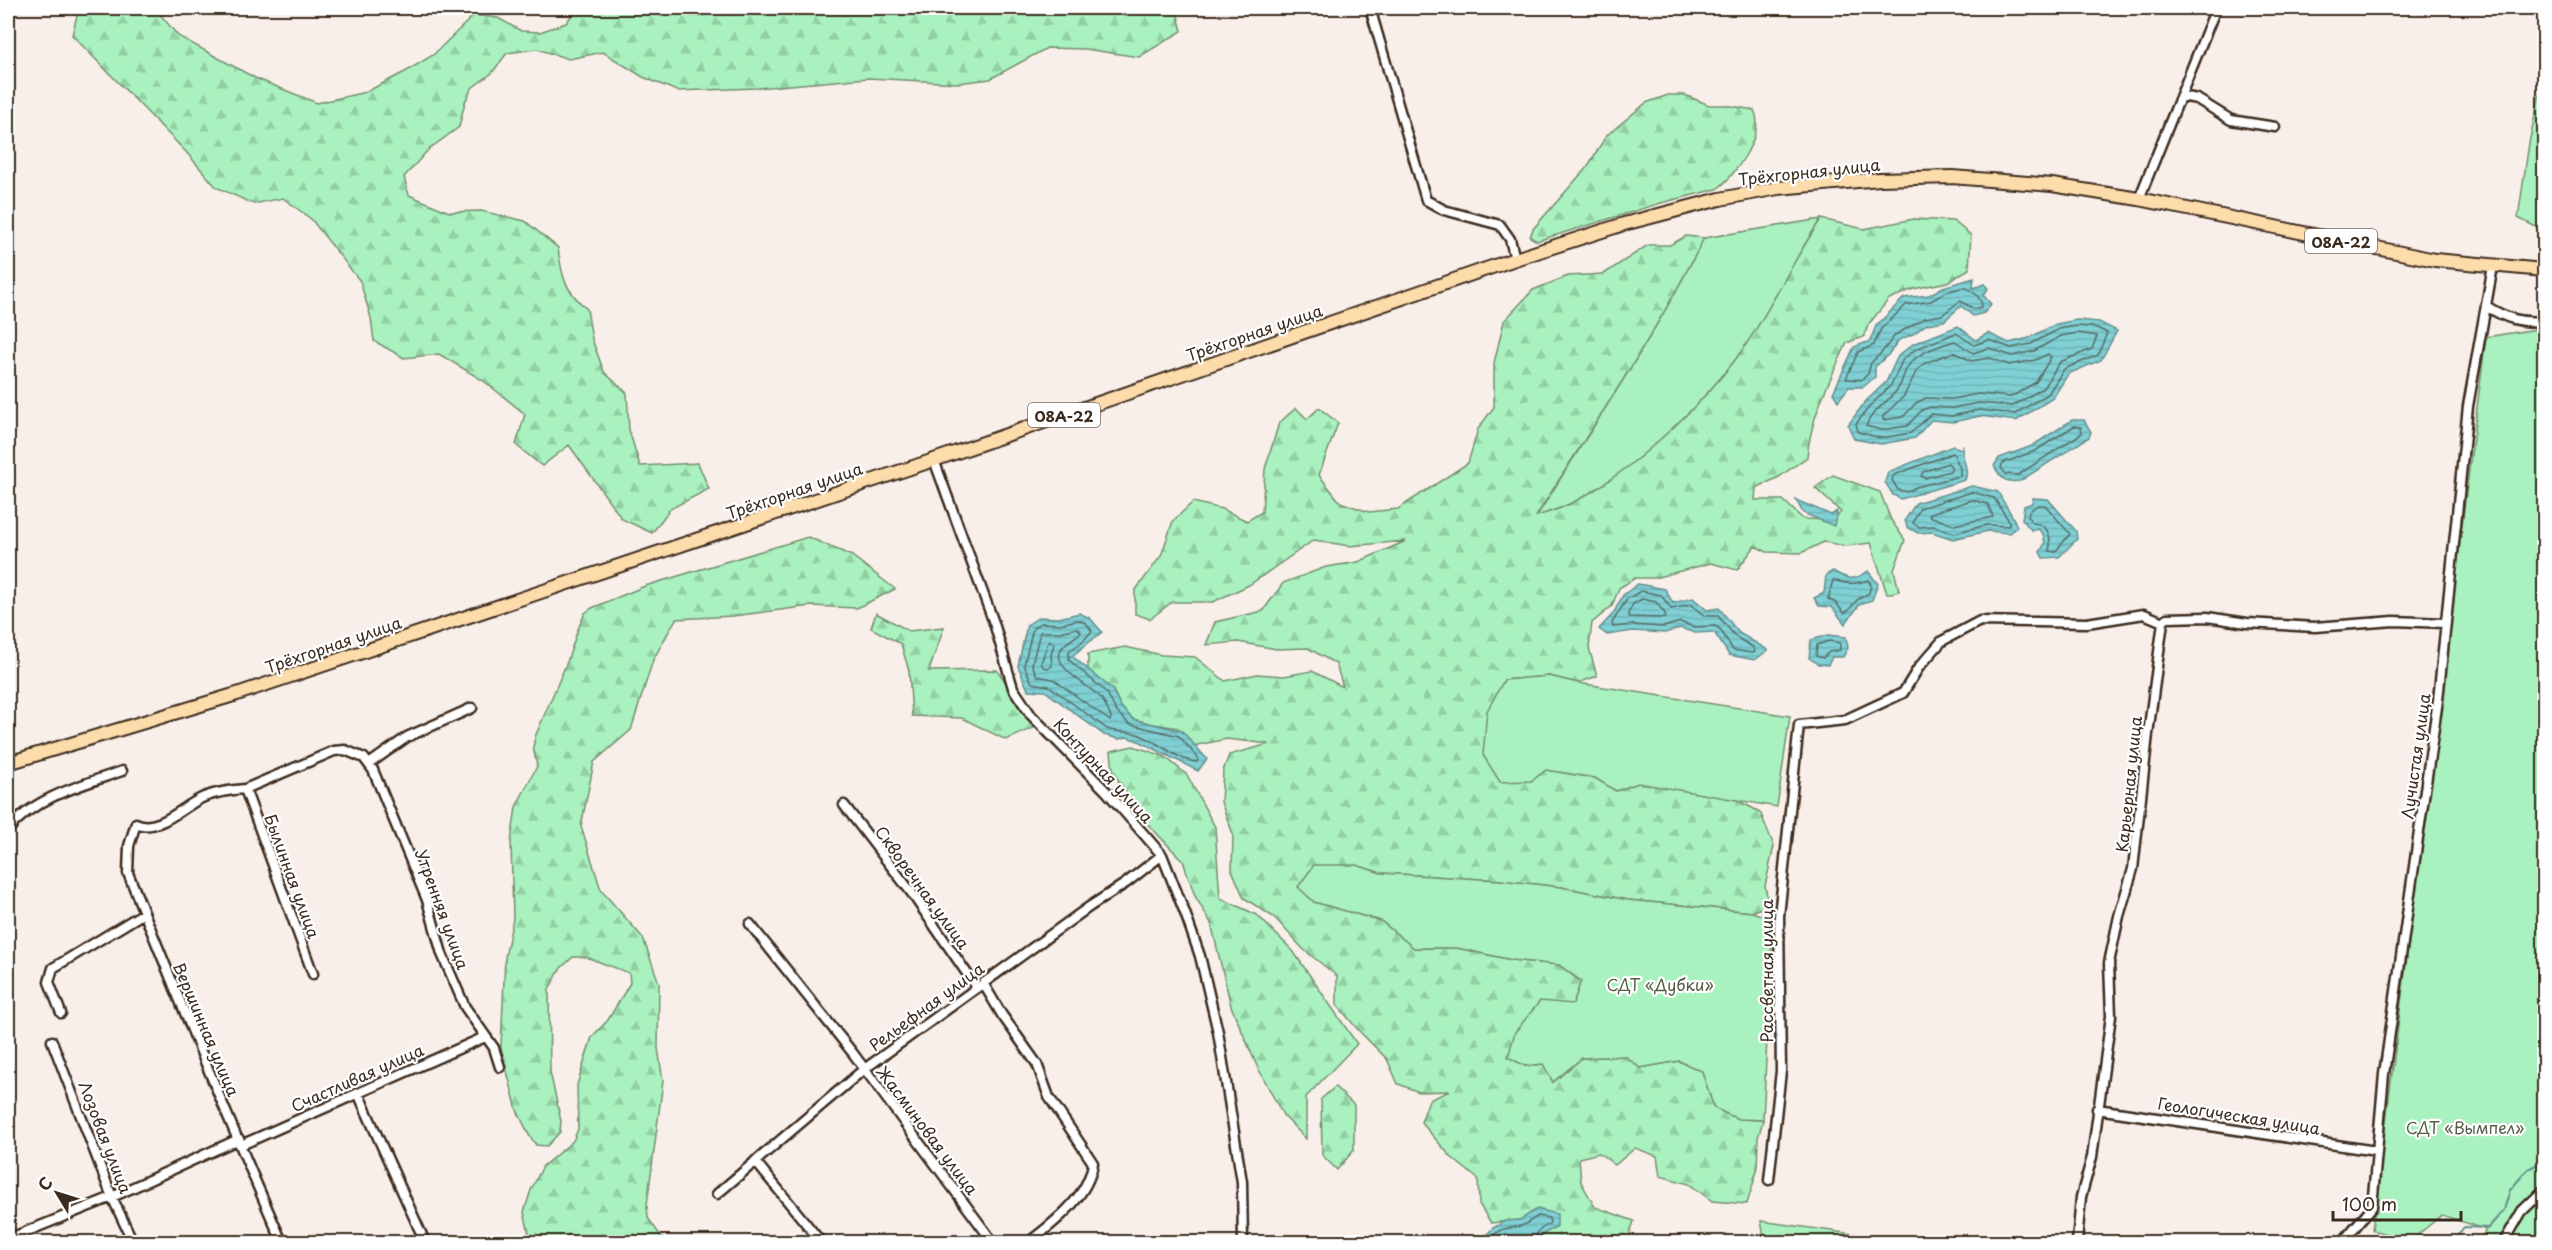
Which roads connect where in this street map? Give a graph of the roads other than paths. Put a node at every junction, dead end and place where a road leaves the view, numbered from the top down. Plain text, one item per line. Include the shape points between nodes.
1 (1370, 8) edge
2 (2216, 8) edge
3 (2181, 96) junction
4 (2276, 127) dead end
5 (2139, 199) junction
6 (1515, 259) junction
7 (2493, 266) junction
8 (2544, 270) edge
9 (2486, 306) junction
10 (2544, 321) edge
11 (934, 460) junction
12 (2163, 622) junction
13 (2445, 623) junction
14 (472, 708) dead end
15 (366, 761) junction
16 (8, 763) edge
17 (122, 771) dead end
18 (245, 789) junction
19 (844, 805) dead end
20 (8, 830) edge
21 (1162, 855) junction
22 (144, 913) junction
23 (750, 924) dead end
24 (313, 974) dead end
25 (980, 986) junction
26 (61, 1013) dead end
27 (485, 1037) junction
28 (52, 1041) dead end
29 (500, 1067) dead end
30 (863, 1070) junction
31 (358, 1093) junction
32 (2097, 1109) junction
33 (240, 1142) junction
34 (2376, 1151) junction
35 (755, 1161) junction
36 (1769, 1180) dead end
37 (2544, 1190) edge
38 (717, 1194) dead end
39 (112, 1197) junction
40 (8, 1239) edge
41 (2345, 1239) dead end
42 (133, 1242) edge
43 (282, 1242) edge
44 (425, 1242) edge
45 (822, 1242) edge
46 (993, 1242) edge
47 (1029, 1242) edge
48 (1243, 1242) edge
49 (2077, 1242) edge
50 (2504, 1242) edge

1 - 6 street via 1426,200 1444,210 1500,225 1510,239
2 - 3 street
3 - 4 street via 2197,99 2231,120
3 - 5 street
5 - 6 highway, Трёхгорная улица / 08А-22 via 2052,185 1952,177 1778,188 1664,213
5 - 7 highway, Трёхгорная улица / 08А-22 via 2435,260
6 - 11 highway, Трёхгорная улица / 08А-22
7 - 8 highway, Трёхгорная улица / 08А-22
7 - 9 street, Лучистая улица
9 - 10 street via 2523,322
9 - 13 street, Лучистая улица via 2468,406
11 - 16 highway, Трёхгорная улица / 08А-22 via 237,694
11 - 21 street, Контурная улица via 994,624 1012,688 1031,715
12 - 13 street via 2168,618 2206,617 2315,627 2394,621
12 - 32 street, Карьерная улица via 2133,869 2109,963 2111,1016
12 - 36 street, Рассветная улица via 2144,614 2087,623 1980,621 1942,641 1903,693 1845,720 1799,725 1779,916 1781,1071
13 - 34 street, Лучистая улица via 2438,700
14 - 15 street via 407,737
15 - 18 street via 345,750 334,751
15 - 27 street, Утренняя улица via 427,900 442,954 465,1007
17 - 20 street via 58,795 26,812
18 - 22 street, Вершинная улица via 229,789 201,798 156,824 136,823 129,846 128,873
18 - 24 street, Былинная улица
19 - 25 street, Скворечная улица
21 - 25 street, Рельефная улица
21 - 48 street, Контурная улица via 1200,956 1218,1032 1242,1182
22 - 26 street via 53,968 49,982
22 - 33 street, Вершинная улица via 208,1075
23 - 30 street, Жасминовая улица
25 - 30 street, Рельефная улица
25 - 47 street, Скворечная улица via 1037,1064 1049,1097 1093,1163 1087,1185 1050,1226
27 - 29 street, Утренняя улица via 494,1048
27 - 31 street, Счастливая улица
28 - 39 street, Лозовая улица
30 - 35 street, Рельефная улица
30 - 46 street, Жасминовая улица
31 - 33 street, Счастливая улица
31 - 44 street
32 - 34 street, Геологическая улица
32 - 49 street, Карьерная улица
33 - 39 street, Счастливая улица
33 - 43 street, Вершинная улица
34 - 41 street, Лучистая улица via 2372,1207
35 - 38 street, Рельефная улица
35 - 45 street
37 - 50 street via 2522,1211
39 - 40 street, Счастливая улица
39 - 42 street, Лозовая улица

